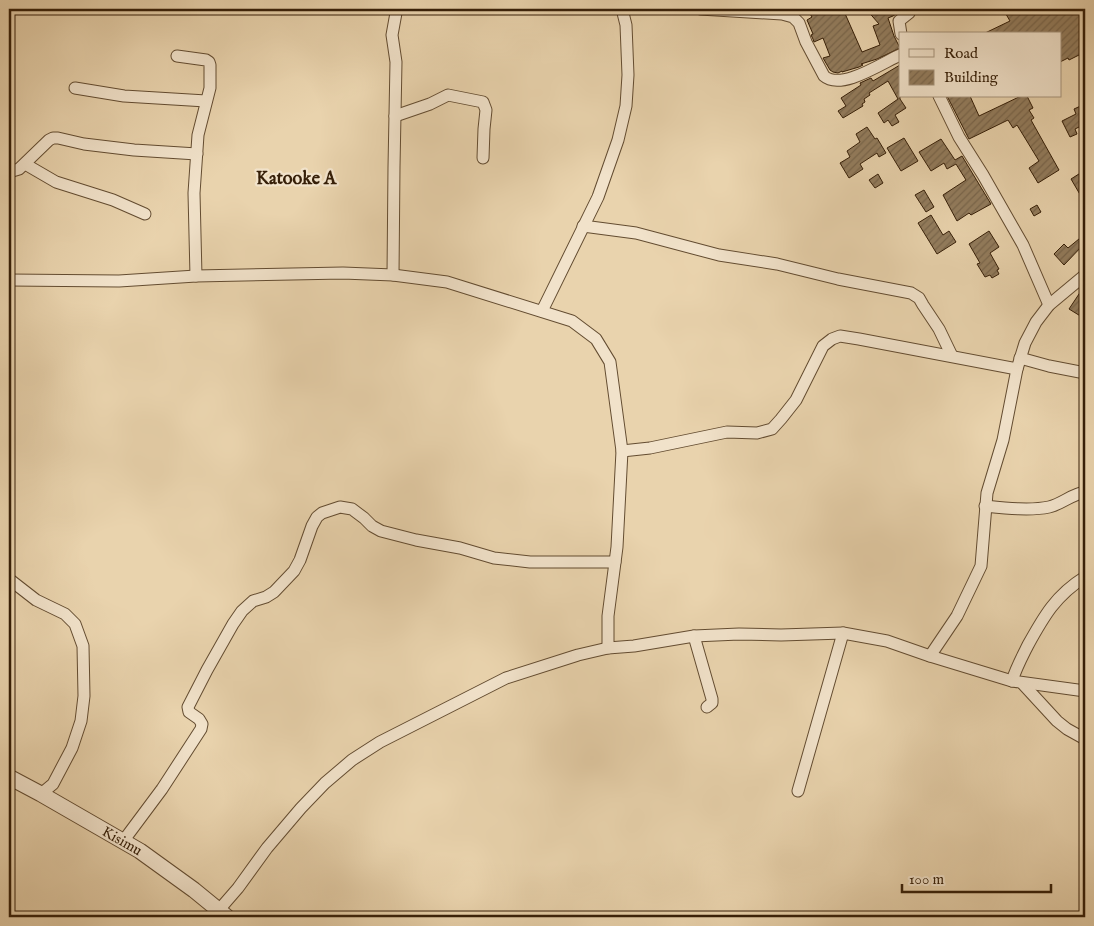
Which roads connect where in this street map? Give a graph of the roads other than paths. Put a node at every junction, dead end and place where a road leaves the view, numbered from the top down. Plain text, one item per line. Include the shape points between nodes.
1 (396, 9) edge
2 (622, 9) edge
3 (700, 9) edge
4 (911, 9) edge
5 (901, 32) edge
6 (177, 56) dead end
7 (899, 56) edge
8 (75, 88) dead end
9 (940, 98) edge
10 (206, 101) junction
11 (395, 116) junction
12 (197, 154) junction
13 (483, 158) dead end
14 (25, 164) junction
15 (9, 172) edge
16 (145, 214) dead end
17 (583, 226) junction
18 (393, 275) junction
19 (196, 276) junction
20 (1085, 276) edge
21 (9, 280) edge
22 (1049, 305) junction
23 (542, 311) junction
24 (952, 356) junction
25 (1020, 358) junction
26 (1017, 369) junction
27 (1085, 372) edge
28 (622, 451) junction
29 (1085, 492) edge
30 (985, 506) junction
31 (615, 562) junction
32 (1085, 577) edge
33 (9, 579) edge
34 (843, 633) junction
35 (694, 636) junction
36 (608, 648) junction
37 (930, 656) junction
38 (1017, 682) junction
39 (1085, 691) edge
40 (707, 707) dead end
41 (1085, 739) edge
42 (9, 777) edge
43 (798, 791) dead end
44 (41, 794) junction
45 (124, 840) junction
46 (220, 915) edge

1 - 11 street via 392,35 396,62
2 - 17 street via 628,42 626,106 598,197
3 - 7 street via 793,17 828,80 850,79
4 - 5 street via 899,21
6 - 10 street via 209,62 210,88
8 - 10 street via 124,96
9 - 22 street via 959,137 1023,244
10 - 12 street
11 - 13 street via 448,95 483,102 486,110
11 - 18 street
12 - 14 street via 134,150 53,138
12 - 19 street via 194,193
14 - 15 street
14 - 16 street via 56,182
17 - 23 street
17 - 24 street via 636,233 719,255 911,293 924,305
18 - 19 street
18 - 23 street via 447,282
19 - 21 street via 119,281
20 - 22 street
22 - 25 street via 1036,322
23 - 28 street via 572,320 596,339 610,362
24 - 26 street
24 - 28 street via 840,336 823,346 796,400 772,429 727,432
25 - 26 street
25 - 27 street
26 - 30 street
28 - 31 street
29 - 30 street via 1048,507
30 - 37 street via 981,566 957,616
31 - 36 street via 608,616
31 - 45 street via 530,562 494,558 381,532 352,509 340,507 322,513 312,526 294,571 274,592 242,611 233,624 188,707 202,724 201,729
32 - 38 street via 1064,592 1042,620 1016,669
33 - 44 street via 36,600 65,614 75,624 83,646 81,721 72,748 53,784
34 - 35 street
34 - 37 street via 886,641
34 - 43 street
35 - 36 street
35 - 40 street via 712,699
36 - 46 street via 506,678 380,742 352,760 301,808 267,848
37 - 38 street
38 - 39 street
38 - 41 street via 1057,721
42 - 44 street, Kisimu
44 - 45 street, Kisimu
45 - 46 street, Kisimu via 194,890

